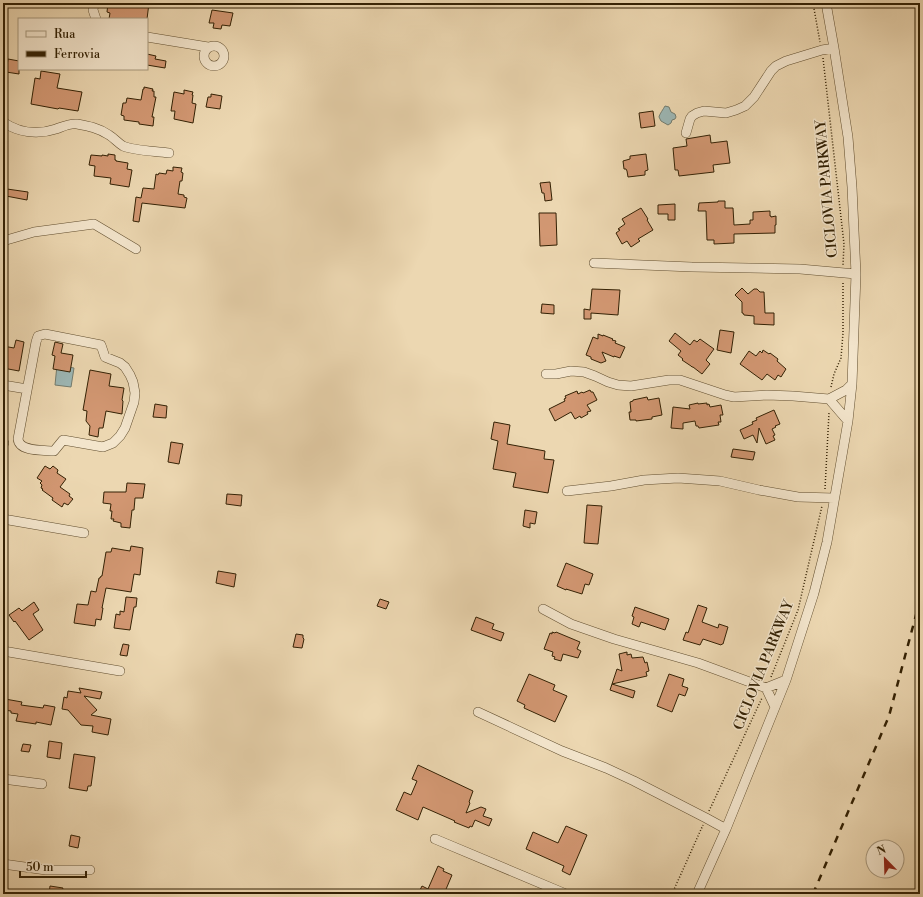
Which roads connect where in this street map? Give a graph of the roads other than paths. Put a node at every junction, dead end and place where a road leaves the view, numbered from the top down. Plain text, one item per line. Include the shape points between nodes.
1 (94, 3) edge
2 (826, 3) edge
3 (96, 18) edge
4 (148, 37) edge
5 (208, 48) dead end
6 (834, 48) junction
7 (3, 122) edge
8 (686, 133) dead end
9 (169, 153) dead end
10 (3, 241) edge
11 (136, 249) dead end
12 (594, 263) dead end
13 (856, 274) junction
14 (546, 374) dead end
15 (852, 384) junction
16 (3, 385) edge
17 (27, 389) junction
18 (829, 399) junction
19 (848, 421) junction
20 (568, 491) dead end
21 (834, 498) junction
22 (3, 519) edge
23 (84, 533) dead end
24 (543, 609) dead end
25 (3, 651) edge
26 (120, 671) dead end
27 (786, 680) junction
28 (766, 688) junction
29 (775, 707) junction
30 (478, 712) dead end
31 (3, 779) edge
32 (42, 784) dead end
33 (726, 829) junction
34 (435, 839) dead end
35 (3, 864) edge
36 (90, 870) dead end
37 (566, 894) edge
38 (697, 894) edge

1 - 3 street
2 - 6 street
4 - 5 street
6 - 8 street via 776,66 745,106 726,113 697,113 690,119
6 - 13 street via 848,137
7 - 9 street via 10,127 37,133 76,124 101,130 124,146
10 - 11 street via 34,232 94,224
12 - 13 street via 692,268 800,269
13 - 15 street
14 - 18 street via 584,372 618,385 631,386 680,380 734,397 780,395
15 - 18 street
15 - 19 street
16 - 17 street
17 - 17 street via 36,342 38,336 45,334 101,345 105,357 125,367 132,379 135,392 125,428 113,443 103,447 63,440 54,451 26,448 18,443
18 - 19 street
19 - 21 street
20 - 21 street via 644,480 678,478 720,481 798,497
21 - 27 street via 827,542 814,593
22 - 23 street
24 - 28 street via 571,624 698,663
25 - 26 street
27 - 28 street
27 - 29 street
28 - 29 street
29 - 33 street
30 - 33 street via 634,781
31 - 32 street
33 - 38 street
34 - 37 street
35 - 36 street via 46,870

